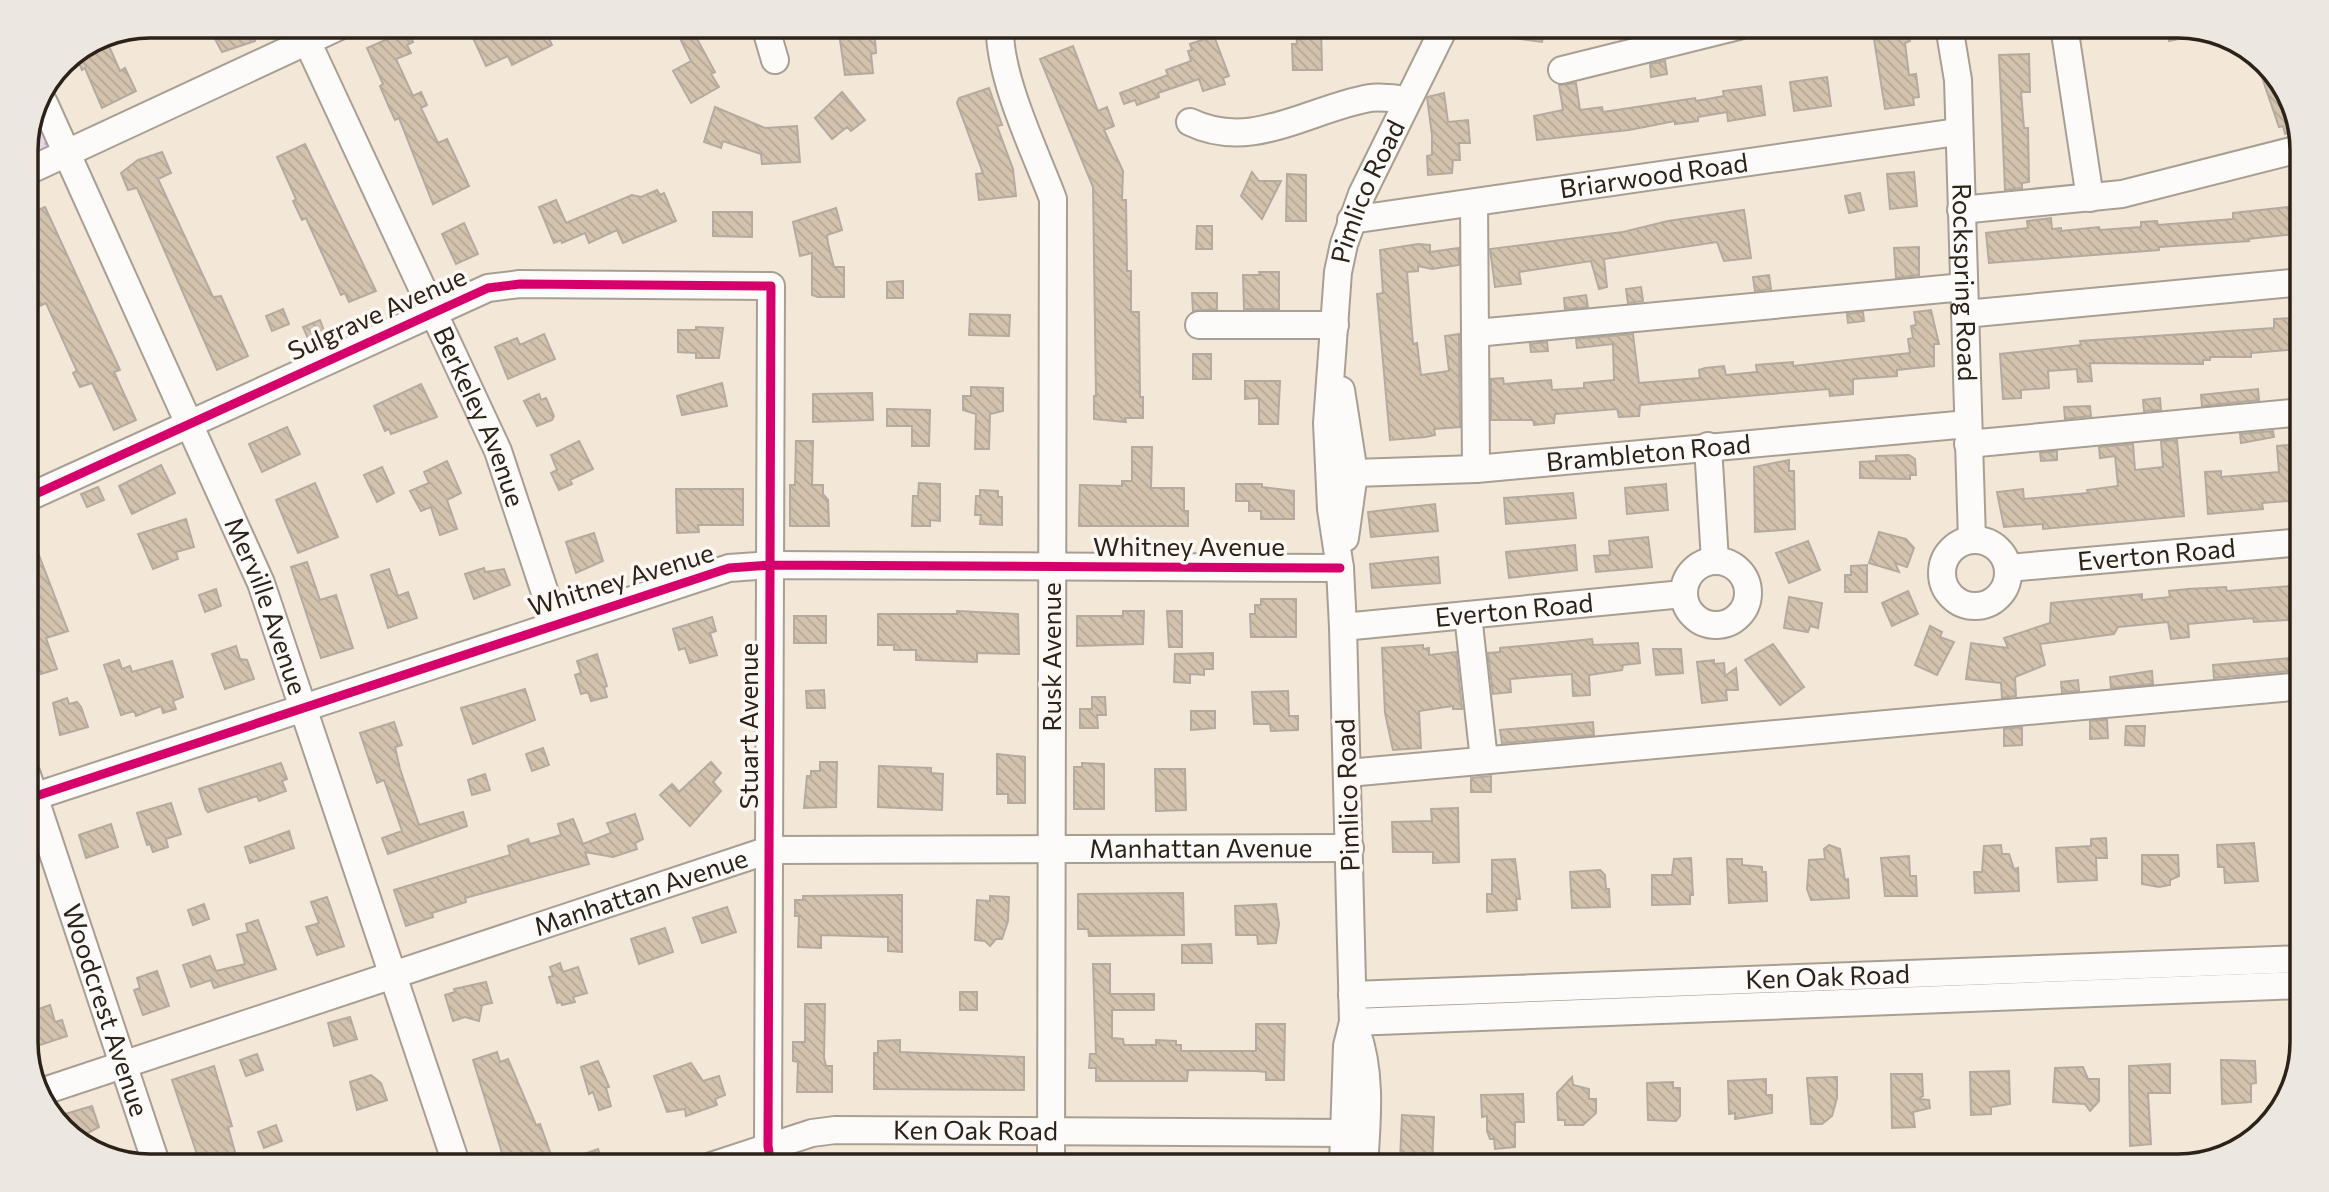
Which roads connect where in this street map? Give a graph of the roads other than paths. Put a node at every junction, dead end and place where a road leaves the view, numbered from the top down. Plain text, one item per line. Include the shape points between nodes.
1 (296, 38) edge
2 (306, 38) edge
3 (769, 38) edge
4 (999, 38) edge
5 (1439, 38) edge
6 (1691, 38) edge
7 (1952, 38) edge
8 (2066, 38) edge
9 (775, 60) dead end
10 (1562, 70) dead end
11 (1408, 100) junction
12 (47, 109) edge
13 (1190, 122) dead end
14 (1958, 132) junction
15 (2290, 151) edge
16 (68, 153) junction
17 (39, 166) edge
18 (2090, 198) junction
19 (1474, 203) junction
20 (1961, 210) junction
21 (1351, 220) junction
22 (2290, 283) edge
23 (771, 286) joint
24 (1964, 287) junction
25 (431, 312) junction
26 (1965, 314) junction
27 (1199, 325) dead end
28 (1335, 325) junction
29 (1476, 332) junction
30 (2290, 413) edge
31 (190, 422) junction
32 (1968, 434) junction
33 (1708, 446) junction
34 (1476, 469) junction
35 (1342, 470) junction
36 (39, 492) edge
37 (1972, 540) junction
38 (2290, 543) edge
39 (1715, 561) junction
40 (770, 565) junction
41 (1340, 568) junction
42 (2008, 568) junction
43 (1052, 569) junction
44 (1684, 594) junction
45 (1468, 615) junction
46 (555, 623) junction
47 (1343, 628) junction
48 (2290, 687) edge
49 (304, 706) junction
50 (1484, 760) junction
51 (1348, 773) junction
52 (39, 787) edge
53 (39, 819) edge
54 (1350, 848) junction
55 (1051, 849) junction
56 (769, 850) junction
57 (2290, 959) edge
58 (392, 973) junction
59 (2290, 986) edge
60 (1352, 995) junction
61 (1353, 1022) junction
62 (124, 1064) junction
63 (49, 1089) edge
64 (1355, 1126) junction
65 (1051, 1130) junction
66 (153, 1154) edge
67 (453, 1154) edge
68 (770, 1154) edge
69 (775, 1154) edge
70 (1051, 1154) edge
71 (1347, 1154) edge
72 (1361, 1154) edge

1 - 16 street
2 - 25 street, Berkeley Avenue
3 - 9 street
4 - 43 street, Rusk Avenue via 1006,72 1053,199
5 - 11 street, Pimlico Road
6 - 10 street
7 - 14 street, Rockspring Road
8 - 18 street
11 - 13 street via 1373,98 1253,134 1209,131
11 - 21 street, Pimlico Road
12 - 16 street, Merville Avenue
14 - 19 street, Briarwood Road
14 - 20 street, Rockspring Road
15 - 18 street
16 - 17 street
16 - 31 street, Merville Avenue
18 - 20 street
19 - 21 street, Briarwood Road
19 - 29 street
20 - 24 street, Rockspring Road
21 - 28 street, Pimlico Road via 1338,272
22 - 26 street
23 - 25 street, Sulgrave Avenue via 503,285
23 - 40 street, Stuart Avenue
24 - 26 street, Rockspring Road
24 - 29 street
25 - 31 street, Sulgrave Avenue
25 - 46 street, Berkeley Avenue via 508,477
26 - 32 street, Rockspring Road
27 - 28 street
28 - 35 street, Pimlico Road via 1327,411
29 - 34 street
30 - 32 street, Brambleton Road
31 - 36 street, Sulgrave Avenue
31 - 49 street, Merville Avenue via 261,583
32 - 33 street, Brambleton Road
32 - 37 street, Rockspring Road
33 - 34 street, Brambleton Road
33 - 39 street
34 - 35 street, Brambleton Road
35 - 41 street, Pimlico Road via 1332,524
37 - 42 street via 1997,547
37 - 42 street via 1956,545 1944,561 1944,584 1957,601 1979,606 1991,602 2006,585
38 - 42 street, Everton Road
39 - 44 street via 1695,569
39 - 44 street via 1734,566 1745,580 1747,601 1741,613 1726,623 1700,621 1690,612
40 - 43 street, Whitney Avenue
40 - 46 street, Whitney Avenue via 718,570
40 - 56 street, Stuart Avenue
41 - 43 street, Whitney Avenue
41 - 47 street, Pimlico Road
43 - 55 street, Rusk Avenue
44 - 45 street, Everton Road
45 - 47 street, Everton Road
45 - 50 street
46 - 49 street, Whitney Avenue
47 - 51 street, Pimlico Road
48 - 50 street
49 - 52 street, Whitney Avenue
49 - 58 street, Merville Avenue
50 - 51 street
51 - 54 street, Pimlico Road
53 - 62 street, Woodcrest Avenue
54 - 55 street, Manhattan Avenue
54 - 60 street, Pimlico Road
55 - 56 street, Manhattan Avenue
55 - 65 street, Rusk Avenue
56 - 58 street, Manhattan Avenue
56 - 68 street, Stuart Avenue
57 - 60 street, Ken Oak Road
58 - 62 street, Manhattan Avenue
58 - 67 street, Merville Avenue
59 - 61 street, Ken Oak Road
60 - 61 street, Pimlico Road
61 - 64 street, Pimlico Road via 1347,1046
62 - 63 street, Manhattan Avenue
62 - 66 street, Woodcrest Avenue
64 - 65 street, Ken Oak Road
64 - 71 street, Pimlico Road
64 - 72 street, Pimlico Road
65 - 69 street, Ken Oak Road via 835,1130
65 - 70 street, Rusk Avenue

